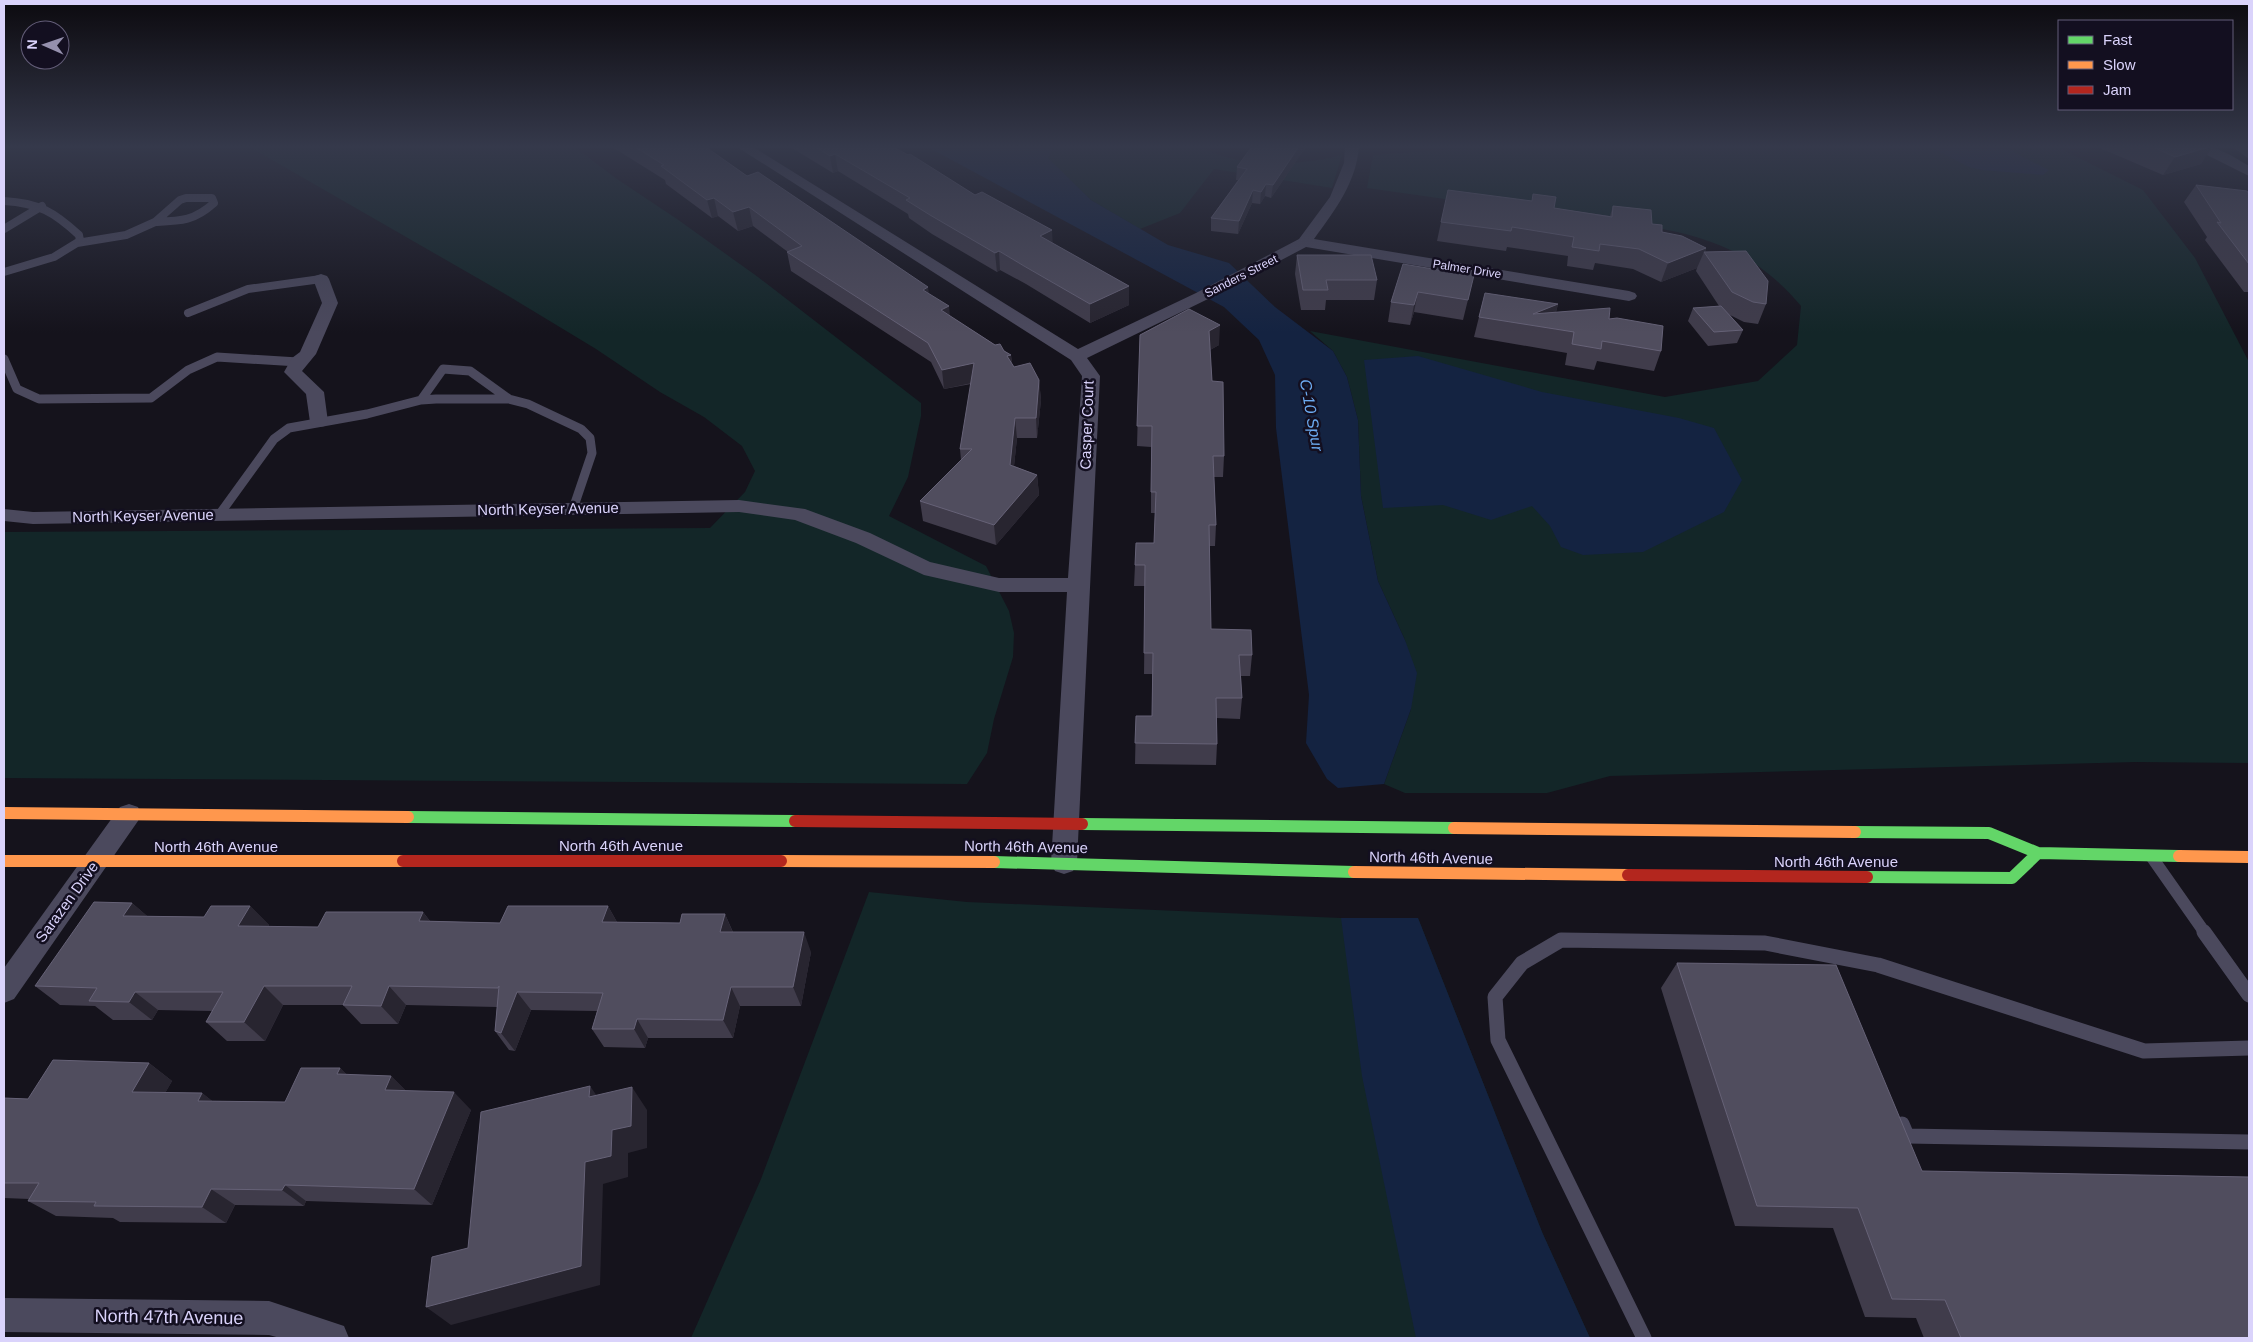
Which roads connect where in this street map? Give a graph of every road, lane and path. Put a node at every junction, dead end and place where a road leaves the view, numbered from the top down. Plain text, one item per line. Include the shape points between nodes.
1 (40, 208) edge
2 (46, 208) edge
3 (171, 208) edge
4 (209, 208) edge
5 (841, 208) edge
6 (1329, 208) edge
7 (155, 222) junction
8 (4, 228) edge
9 (1304, 242) junction
10 (75, 245) junction
11 (4, 272) edge
12 (320, 279) joint
13 (1629, 296) dead end
14 (188, 313) dead end
15 (1077, 356) junction
16 (4, 359) edge
17 (298, 362) junction
18 (509, 399) junction
19 (421, 400) junction
20 (319, 422) junction
21 (574, 509) junction
22 (4, 515) edge
23 (218, 515) junction
24 (1078, 585) junction
25 (4, 813) edge
26 (129, 814) junction
27 (1067, 823) junction
28 (2038, 853) junction
29 (2151, 856) junction
30 (2249, 857) edge
31 (4, 861) edge
32 (95, 862) junction
33 (1064, 863) junction
34 (1828, 955) junction
35 (1835, 973) edge
36 (4, 990) edge
37 (2249, 995) edge
38 (2249, 1048) edge
39 (1895, 1109) edge
40 (2249, 1142) edge
41 (4, 1316) edge
42 (332, 1338) edge
43 (1644, 1338) edge

1 - 8 lane
2 - 10 lane via 55,212 79,235 80,241
3 - 7 lane
4 - 7 lane via 188,221
5 - 15 street, Casper Court
6 - 9 street, Sanders Street
7 - 10 lane via 126,235
9 - 13 street, Palmer Drive
9 - 15 street, Sanders Street via 1246,274
10 - 11 lane via 56,256
12 - 14 lane via 248,289
12 - 17 street via 330,303 307,354
15 - 24 street, Casper Court via 1091,376
16 - 17 lane via 17,390 39,398 151,398 188,370 216,356
17 - 20 street via 293,372 316,392
18 - 19 lane
18 - 19 lane via 470,370 443,369
18 - 21 lane via 567,421 590,438 590,461
19 - 20 lane via 359,416
20 - 23 lane via 289,428 279,435
21 - 23 street, North Keyser Avenue
21 - 24 street, North Keyser Avenue via 739,506 798,514 863,538 924,568 999,585
22 - 23 street, North Keyser Avenue via 33,518
24 - 27 street, Casper Court
25 - 26 street, North 46th Avenue
26 - 27 street, North 46th Avenue
26 - 32 street, Sarazen Drive
27 - 28 street, North 46th Avenue via 1989,833
27 - 33 street, Casper Court
28 - 29 street, North 46th Avenue
28 - 33 street, North 46th Avenue via 2012,878 1401,874
29 - 30 street, North 46th Avenue
29 - 37 lane
31 - 32 street, North 46th Avenue
32 - 33 street, North 46th Avenue
32 - 36 street, Sarazen Drive
34 - 35 lane
34 - 38 lane via 1878,965 2144,1051
34 - 43 lane via 1765,942 1562,940 1522,963 1495,997 1498,1040
39 - 40 lane via 1907,1136
41 - 42 street, North 47th Avenue via 269,1318

